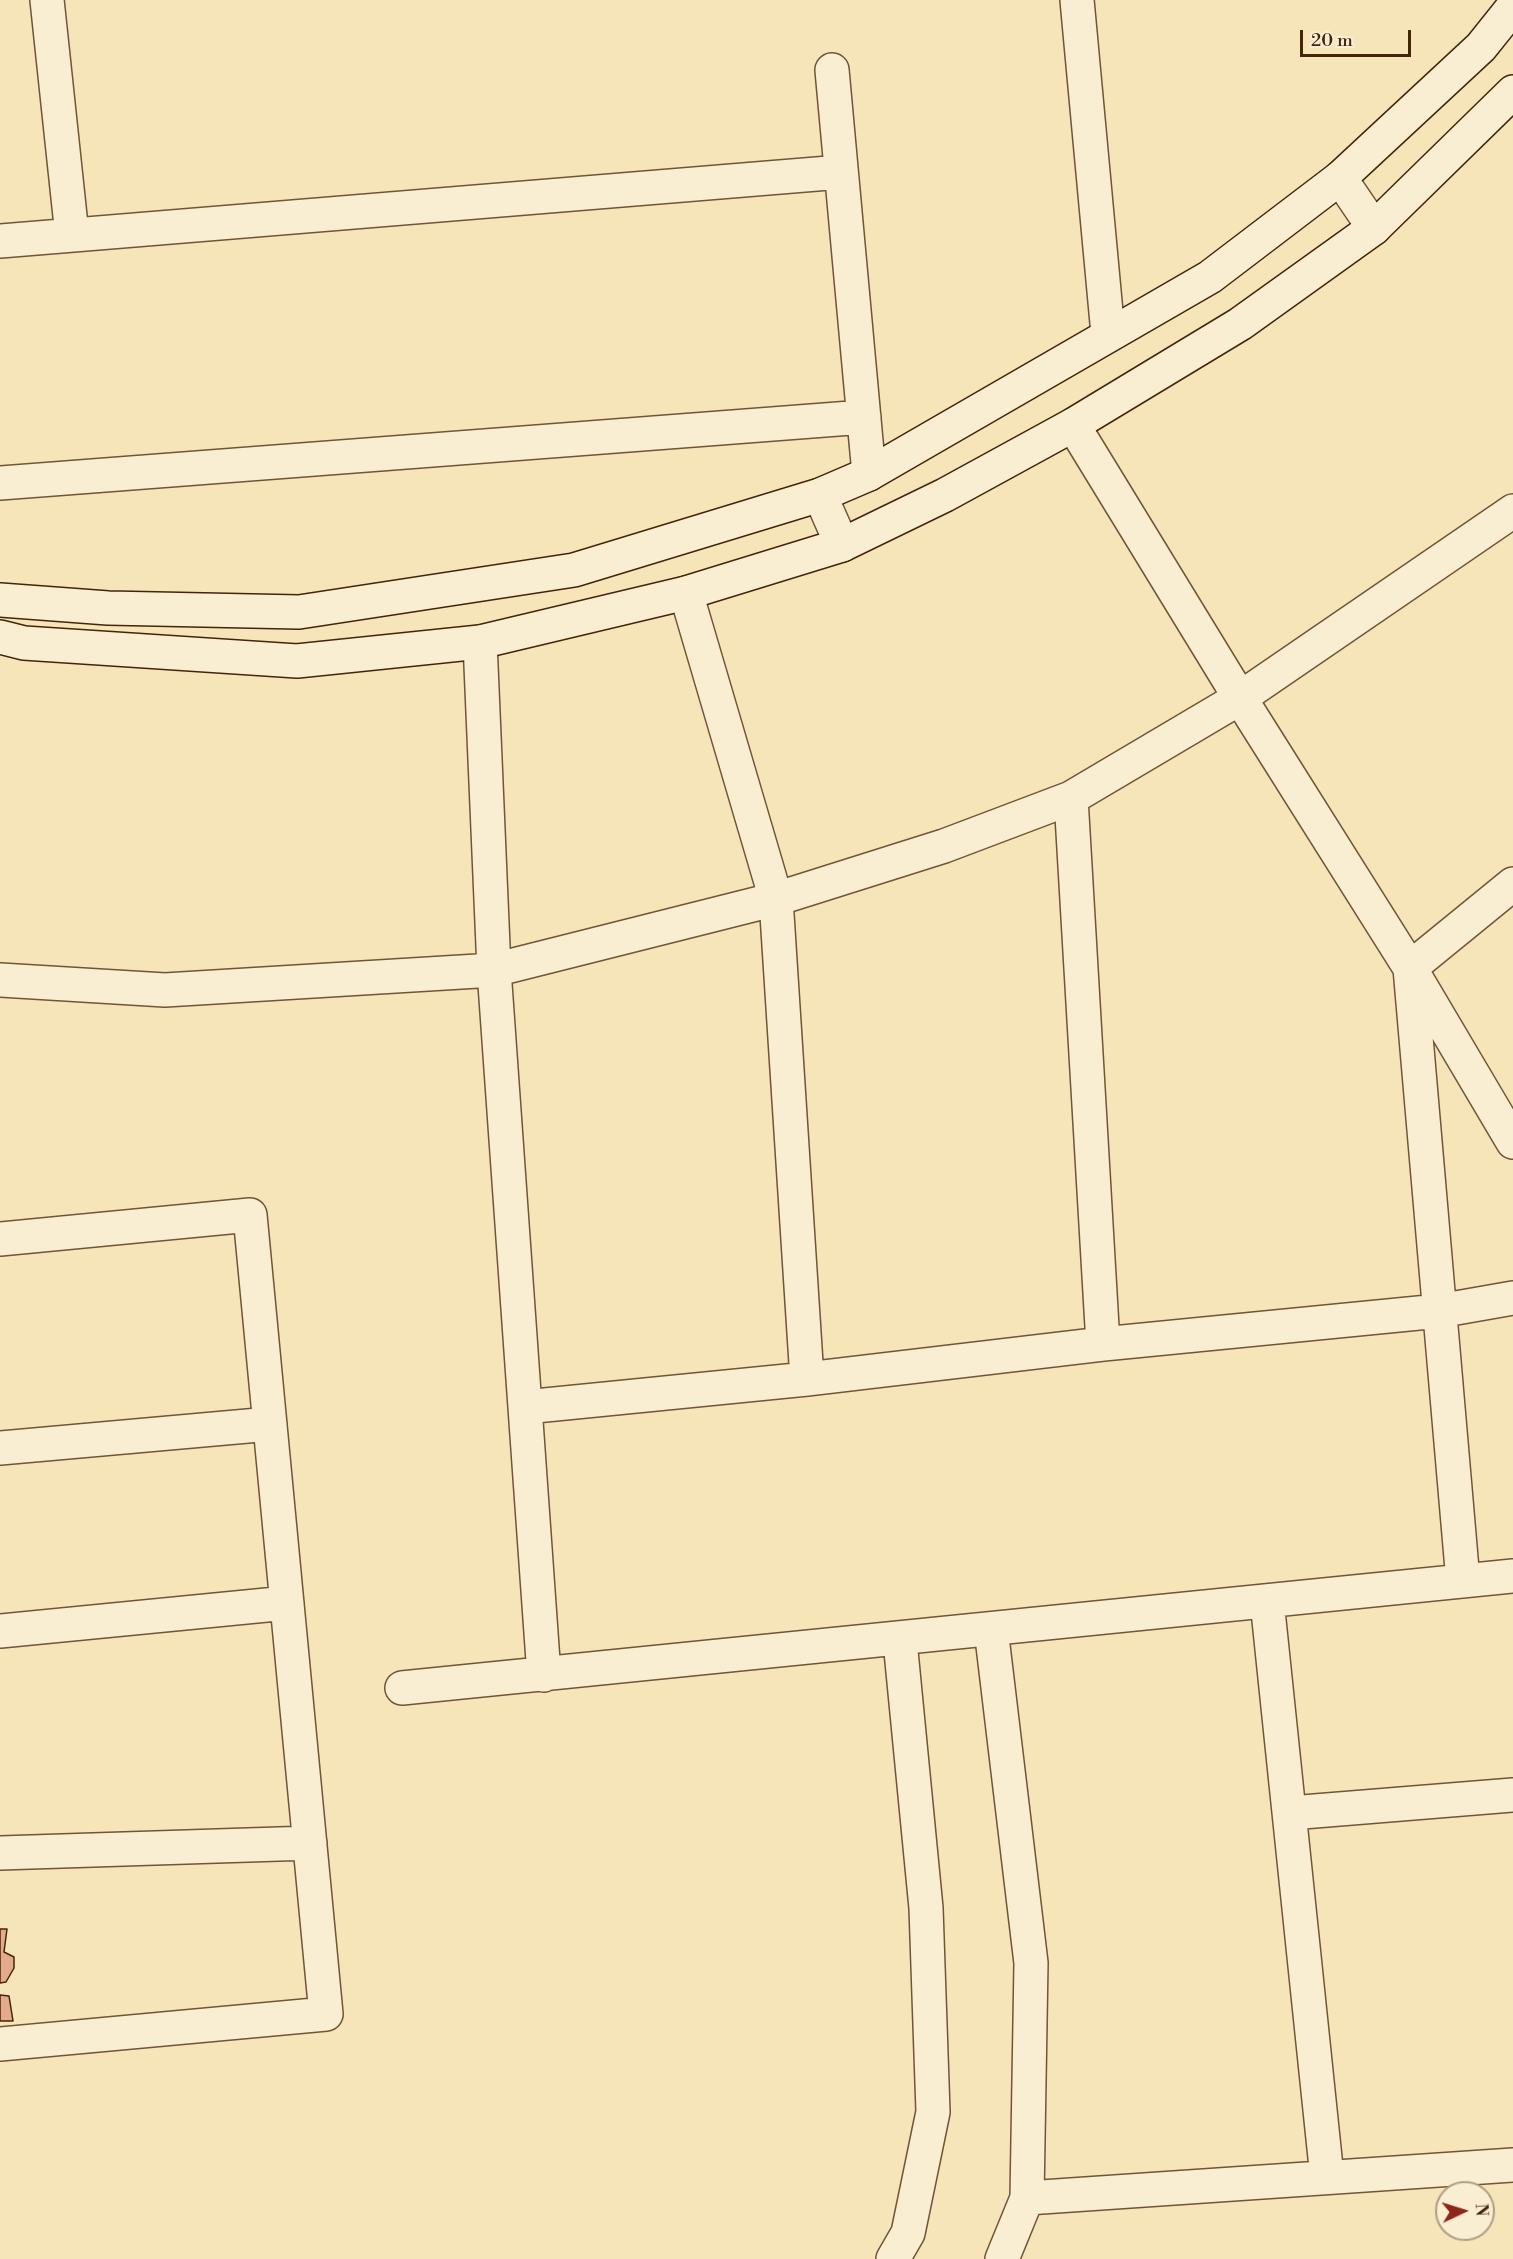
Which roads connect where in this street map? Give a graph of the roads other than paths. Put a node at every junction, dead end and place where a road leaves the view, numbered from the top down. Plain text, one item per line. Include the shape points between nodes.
1 (47, 0) edge
2 (1077, 0) edge
3 (1513, 7) edge
4 (832, 70) dead end
5 (1513, 92) edge
6 (841, 172) junction
7 (1340, 178) junction
8 (1374, 228) junction
9 (72, 235) junction
10 (0, 241) edge
11 (1108, 334) junction
12 (864, 417) junction
13 (1073, 425) junction
14 (868, 474) junction
15 (0, 483) edge
16 (820, 495) junction
17 (1513, 511) edge
18 (842, 545) junction
19 (686, 593) junction
20 (0, 600) edge
21 (0, 637) edge
22 (480, 642) junction
23 (1240, 698) junction
24 (1071, 798) junction
25 (1513, 884) edge
26 (776, 899) junction
27 (1410, 968) junction
28 (494, 970) junction
29 (0, 980) edge
30 (1513, 1142) edge
31 (0, 1239) edge
32 (1513, 1298) edge
33 (1439, 1311) junction
34 (1103, 1344) junction
35 (807, 1379) junction
36 (525, 1407) junction
37 (270, 1424) junction
38 (0, 1448) edge
39 (1513, 1576) edge
40 (1463, 1581) junction
41 (1267, 1601) junction
42 (287, 1603) junction
43 (991, 1629) junction
44 (0, 1631) edge
45 (900, 1641) junction
46 (544, 1675) junction
47 (402, 1688) dead end
48 (1513, 1795) edge
49 (1290, 1813) junction
50 (310, 1843) junction
51 (0, 1853) edge
52 (0, 2044) edge
53 (1513, 2165) edge
54 (1327, 2177) junction
55 (1027, 2198) junction
56 (893, 2259) edge
57 (1002, 2259) edge

1 - 9 street
2 - 11 street
3 - 7 street via 1480,47
4 - 6 street
5 - 8 street
6 - 9 street
6 - 12 street
7 - 8 street
7 - 11 street via 1210,277
8 - 13 street via 1240,324
9 - 10 street
11 - 14 street
12 - 14 street
12 - 15 street
13 - 18 street via 945,495
13 - 23 street
14 - 16 street
16 - 18 street
16 - 20 street via 574,570 299,612 108,608
17 - 23 street
18 - 19 street
19 - 22 street
19 - 26 street
21 - 22 street via 24,643 297,661
22 - 28 street
23 - 24 street
23 - 27 street
24 - 26 street via 944,846
24 - 34 street
25 - 27 street
26 - 28 street
26 - 35 street
27 - 30 street
27 - 33 street
28 - 29 street via 165,990
28 - 36 street
31 - 37 street via 250,1215
32 - 33 street
33 - 34 street
33 - 40 street
34 - 35 street
35 - 36 street
36 - 46 street
37 - 38 street
37 - 42 street
39 - 40 street
40 - 41 street
41 - 43 street
41 - 49 street
42 - 44 street
42 - 50 street
43 - 45 street
43 - 55 street via 1031,1963
45 - 46 street
45 - 56 street via 926,1908 933,2112 908,2233
46 - 47 street
48 - 49 street
49 - 54 street
50 - 51 street
50 - 52 street via 326,2014
53 - 54 street
54 - 55 street
55 - 57 street

